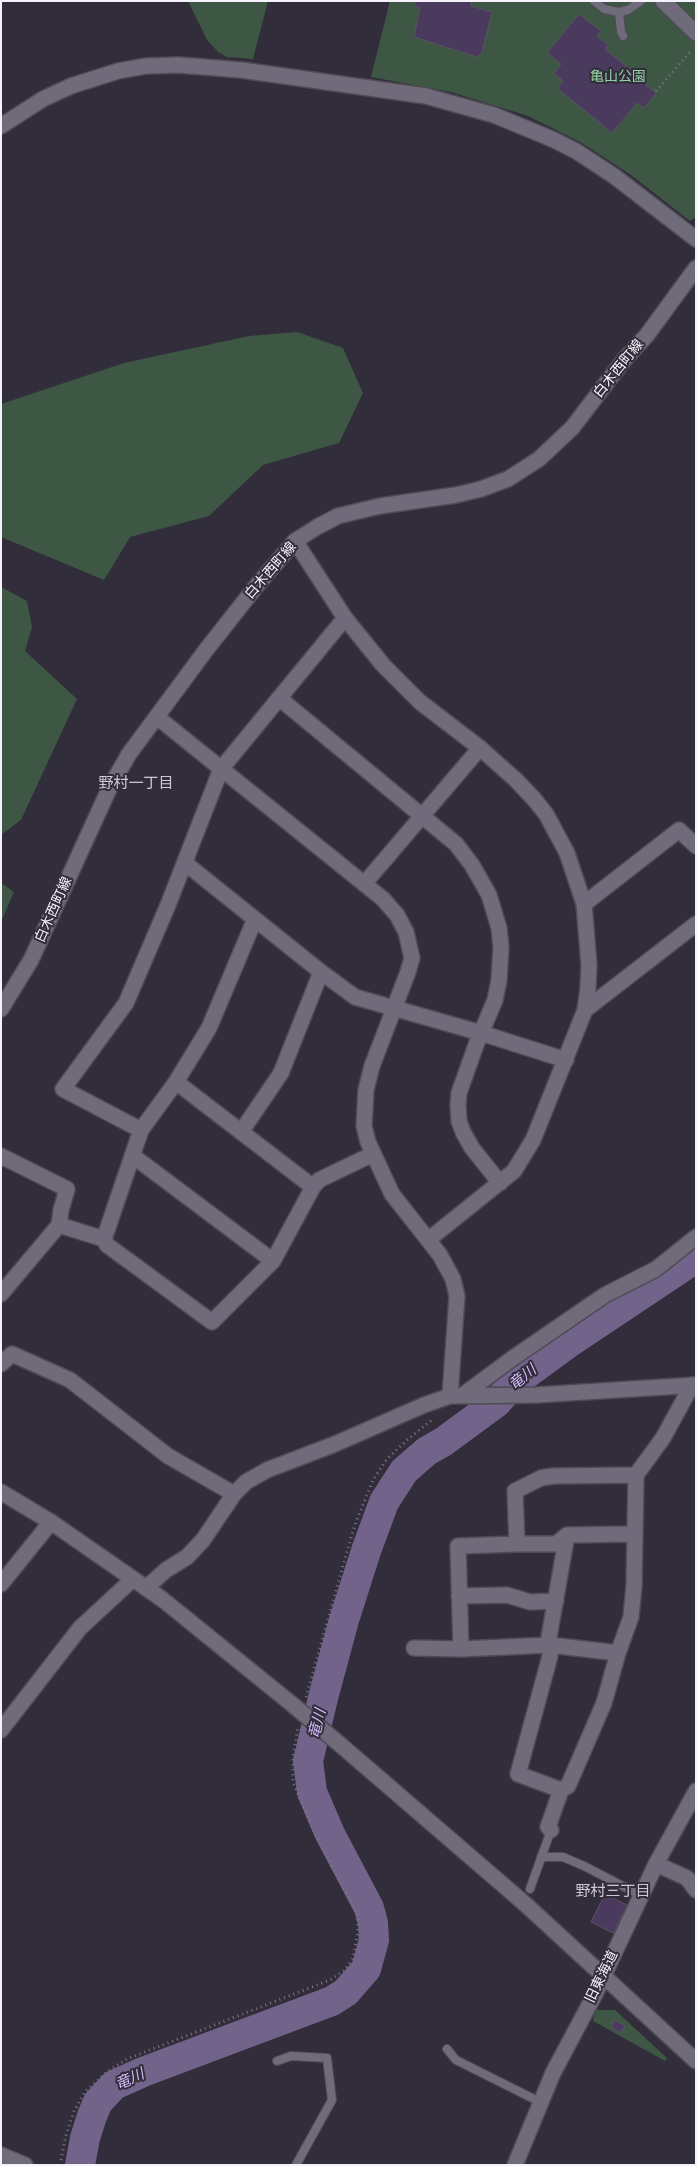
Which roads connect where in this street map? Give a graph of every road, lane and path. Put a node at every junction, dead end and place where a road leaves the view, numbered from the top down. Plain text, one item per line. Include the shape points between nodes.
1 (594, 1) edge
2 (641, 1) edge
3 (662, 1) edge
4 (619, 12) junction
5 (696, 33) edge
6 (623, 36) dead end
7 (690, 52) dead end
8 (656, 91) dead end
9 (1, 126) edge
10 (696, 239) edge
11 (696, 268) edge
12 (295, 542) junction
13 (344, 618) junction
14 (279, 698) junction
15 (157, 717) junction
16 (480, 748) junction
17 (221, 770) junction
18 (423, 816) junction
19 (696, 846) edge
20 (185, 862) junction
21 (364, 884) junction
22 (584, 904) junction
23 (255, 919) junction
24 (696, 924) edge
25 (321, 972) junction
26 (396, 1007) junction
27 (1, 1009) edge
28 (585, 1010) junction
29 (481, 1032) junction
30 (566, 1060) junction
31 (176, 1082) junction
32 (141, 1130) junction
33 (241, 1132) junction
34 (373, 1154) junction
35 (1, 1156) edge
36 (133, 1156) junction
37 (500, 1183) junction
38 (313, 1187) junction
39 (59, 1225) junction
40 (696, 1237) edge
41 (104, 1239) junction
42 (428, 1240) junction
43 (272, 1261) junction
44 (1, 1294) edge
45 (1, 1364) edge
46 (694, 1385) edge
47 (456, 1396) junction
48 (437, 1416) dead end
49 (636, 1475) junction
50 (1, 1492) edge
51 (234, 1494) junction
52 (51, 1522) junction
53 (633, 1534) junction
54 (566, 1535) junction
55 (517, 1544) junction
56 (133, 1579) junction
57 (1, 1584) edge
58 (146, 1588) junction
59 (459, 1596) junction
60 (556, 1602) junction
61 (550, 1645) junction
62 (414, 1648) dead end
63 (461, 1649) junction
64 (618, 1653) junction
65 (300, 1707) junction
66 (1, 1730) edge
67 (561, 1790) junction
68 (696, 1791) edge
69 (551, 1830) joint
70 (541, 1857) junction
71 (656, 1864) junction
72 (530, 1889) dead end
73 (696, 1890) edge
74 (640, 1895) junction
75 (603, 1976) junction
76 (446, 2049) dead end
77 (277, 2061) dead end
78 (696, 2061) edge
79 (540, 2102) junction
80 (1, 2155) edge
81 (22, 2163) edge
82 (60, 2165) edge
83 (296, 2165) edge
84 (515, 2165) edge

1 - 4 lane via 604,9
2 - 4 lane
3 - 5 street
4 - 6 lane
7 - 8 path
9 - 10 street via 71,86 146,66 241,70 408,94 494,115 552,138 614,176
11 - 12 street, 白木西町線 via 572,428 539,459 508,479 482,489 338,516
12 - 13 street
12 - 15 street, 白木西町線 via 246,598
13 - 14 street
13 - 16 street via 383,665 420,702
14 - 17 street
14 - 18 street
15 - 17 street
15 - 27 street, 白木西町線 via 129,754 110,787 31,960
16 - 18 street
16 - 22 street via 516,780 546,814 567,853
17 - 20 street
17 - 21 street
18 - 21 street
18 - 29 street via 456,844 472,865 489,896 499,928 499,980 495,1000
19 - 22 street via 679,830
20 - 23 street
20 - 32 street via 126,1002 64,1089
21 - 26 street via 398,915 410,944 412,958
22 - 28 street via 589,966
23 - 25 street
23 - 31 street via 209,1028
24 - 28 street
25 - 26 street via 355,996
25 - 33 street via 281,1073
26 - 29 street
26 - 34 street via 372,1066 366,1090 364,1126
28 - 30 street
29 - 30 street
29 - 37 street via 459,1093 459,1121 472,1148
30 - 37 street via 533,1140 514,1171
31 - 32 street
31 - 33 street
32 - 36 street
33 - 38 street
34 - 38 street via 319,1180
34 - 42 street via 392,1194
35 - 39 street via 67,1189
36 - 41 street
36 - 43 street
37 - 42 street
38 - 43 street
39 - 41 street
39 - 44 street
40 - 47 street via 656,1269 605,1295
41 - 43 street via 107,1245 212,1322
42 - 47 street via 453,1279 457,1296
45 - 51 street via 12,1354 70,1380 168,1456
46 - 47 street via 536,1395
46 - 49 street via 663,1438
47 - 51 street via 267,1470 246,1482
48 - 65 path via 387,1459 373,1480 356,1522
49 - 53 street
49 - 55 street via 547,1477 515,1490
50 - 52 street
51 - 58 street via 203,1540 187,1557
52 - 56 street
52 - 57 street
53 - 54 street
53 - 64 street via 631,1617
54 - 55 street via 556,1544
54 - 60 street
55 - 59 street via 458,1546
56 - 58 street
56 - 66 street via 80,1628
58 - 65 street
59 - 60 street via 507,1595 530,1602
59 - 63 street
60 - 61 street
61 - 63 street
61 - 64 street
61 - 67 street via 550,1656 518,1774
62 - 63 street
64 - 67 street via 604,1703 568,1786
65 - 75 street, bridge
65 - 82 path via 292,1782 314,1832 357,1913 358,1932 353,1958 345,1970 330,1980 127,2059 108,2071 85,2092 74,2111
67 - 69 street via 548,1827
68 - 71 street, 旧東海道
69 - 70 lane
70 - 72 lane
70 - 74 lane via 563,1857
71 - 73 street via 686,1878
71 - 74 street, 旧東海道
74 - 75 street, 旧東海道
75 - 78 street
75 - 79 street, 旧東海道
76 - 79 lane via 456,2060
77 - 83 lane via 292,2056 327,2058 332,2100
79 - 84 street, 旧東海道
80 - 81 street

